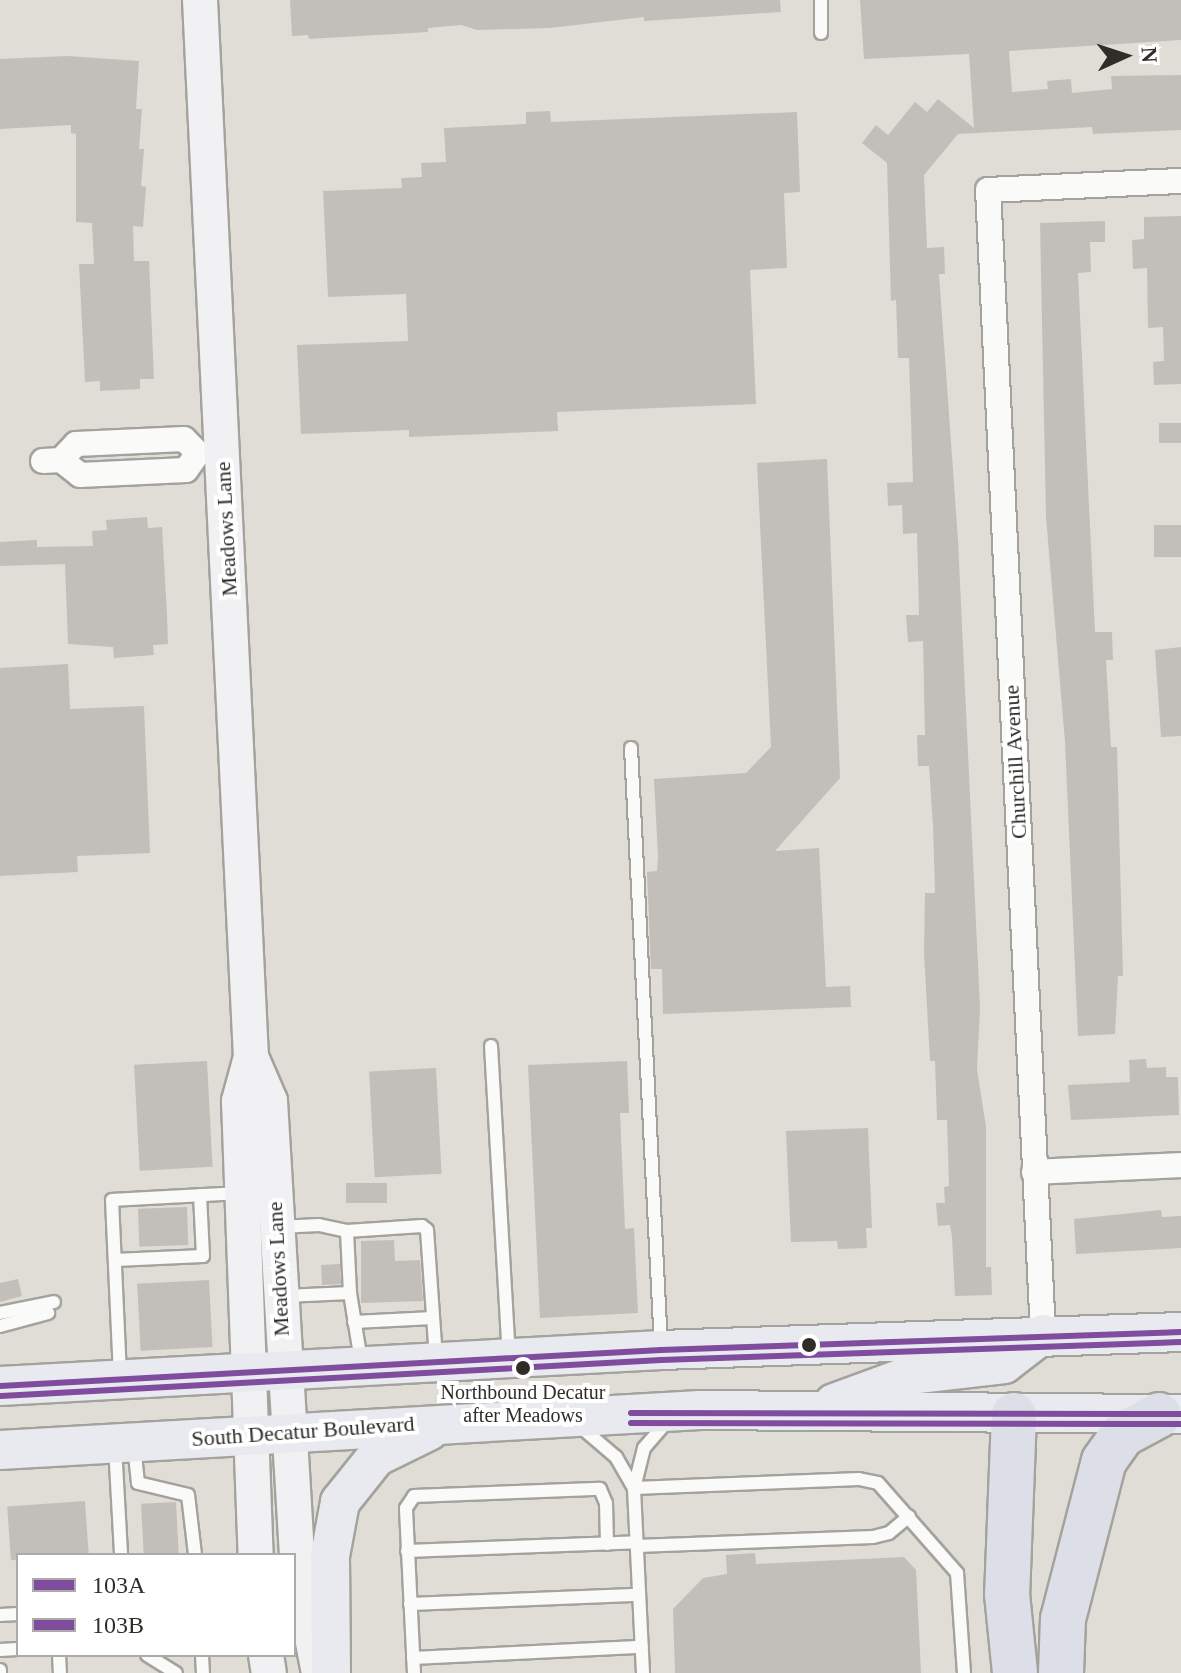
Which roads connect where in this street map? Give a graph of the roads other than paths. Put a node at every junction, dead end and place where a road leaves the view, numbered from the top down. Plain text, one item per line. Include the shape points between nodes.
1 (200, 0) edge
2 (821, 0) edge
3 (821, 33) dead end
4 (1181, 181) edge
5 (210, 453) junction
6 (52, 460) dead end
7 (631, 748) dead end
8 (491, 1046) dead end
9 (251, 1057) junction
10 (1181, 1165) edge
11 (1034, 1172) junction
12 (244, 1193) junction
13 (200, 1195) junction
14 (276, 1227) junction
15 (347, 1231) junction
16 (115, 1260) junction
17 (350, 1293) junction
18 (279, 1297) junction
19 (0, 1313) edge
20 (433, 1318) junction
21 (354, 1322) junction
22 (0, 1326) edge
23 (1181, 1332) edge
24 (1043, 1334) junction
25 (661, 1350) junction
26 (509, 1358) junction
27 (436, 1362) junction
28 (362, 1366) junction
29 (267, 1371) junction
30 (120, 1379) junction
31 (0, 1386) edge
32 (700, 1410) junction
33 (817, 1410) junction
34 (1014, 1415) junction
35 (1170, 1415) edge
36 (558, 1416) junction
37 (467, 1421) junction
38 (290, 1432) junction
39 (251, 1435) junction
40 (124, 1442) junction
41 (0, 1450) edge
42 (634, 1488) junction
43 (909, 1516) junction
44 (607, 1544) junction
45 (637, 1544) junction
46 (407, 1551) junction
47 (121, 1553) edge
48 (195, 1553) edge
49 (256, 1553) edge
50 (639, 1595) junction
51 (410, 1604) junction
52 (642, 1647) junction
53 (150, 1657) edge
54 (413, 1658) junction
55 (176, 1673) edge
56 (319, 1673) edge
57 (331, 1673) edge
58 (414, 1673) edge
59 (643, 1673) edge
60 (964, 1673) edge
61 (1015, 1673) edge
62 (1061, 1673) edge

1 - 5 street, Meadows Lane
2 - 3 lane
4 - 11 street, Churchill Avenue via 988,190
5 - 6 street via 186,470 80,475
5 - 9 street, Meadows Lane
7 - 25 lane
8 - 26 lane
9 - 12 street, Meadows Lane via 239,1101
9 - 14 street, Meadows Lane via 270,1101
10 - 11 street
11 - 24 street, Churchill Avenue
12 - 13 lane
12 - 29 street, Meadows Lane
13 - 16 lane via 112,1200
13 - 16 lane via 203,1256
14 - 15 lane via 319,1225
14 - 18 street, Meadows Lane
15 - 17 lane
15 - 20 lane via 422,1226 427,1230
16 - 30 lane
17 - 18 lane
17 - 21 lane
18 - 29 street, Meadows Lane
19 - 22 lane via 51,1308
20 - 21 lane
20 - 27 lane
21 - 28 lane
23 - 24 main road
24 - 25 main road
24 - 33 main road via 1004,1364 911,1375
24 - 34 main road via 1023,1373
25 - 26 main road
26 - 27 main road
27 - 28 main road
28 - 29 main road
29 - 30 main road
29 - 38 street, Meadows Lane
29 - 39 street, Meadows Lane
30 - 31 main road
32 - 33 main road, South Decatur Boulevard
32 - 36 main road, South Decatur Boulevard
32 - 42 lane via 675,1418 654,1434 641,1457
33 - 34 main road, South Decatur Boulevard
34 - 35 main road, South Decatur Boulevard
34 - 61 highway via 1007,1602
35 - 62 highway via 1122,1435 1104,1461 1063,1619
36 - 37 main road, South Decatur Boulevard
36 - 42 lane via 604,1445
37 - 38 main road, South Decatur Boulevard
37 - 57 main road via 386,1451 346,1492 336,1513 330,1556
38 - 39 main road, South Decatur Boulevard
38 - 56 street, Meadows Lane via 298,1566
39 - 40 main road, South Decatur Boulevard
39 - 49 street, Meadows Lane
40 - 41 main road, South Decatur Boulevard
40 - 47 lane
40 - 48 lane via 138,1483 188,1495
42 - 43 lane via 866,1479 878,1483
42 - 45 lane
43 - 45 lane via 889,1533 873,1537
43 - 60 lane via 959,1578
44 - 45 lane
44 - 46 lane
44 - 46 lane via 606,1503 600,1489 414,1496 406,1508
45 - 50 lane
46 - 51 lane
50 - 51 lane
50 - 52 lane
51 - 54 lane
52 - 54 lane
52 - 59 lane
53 - 55 lane
54 - 58 lane

